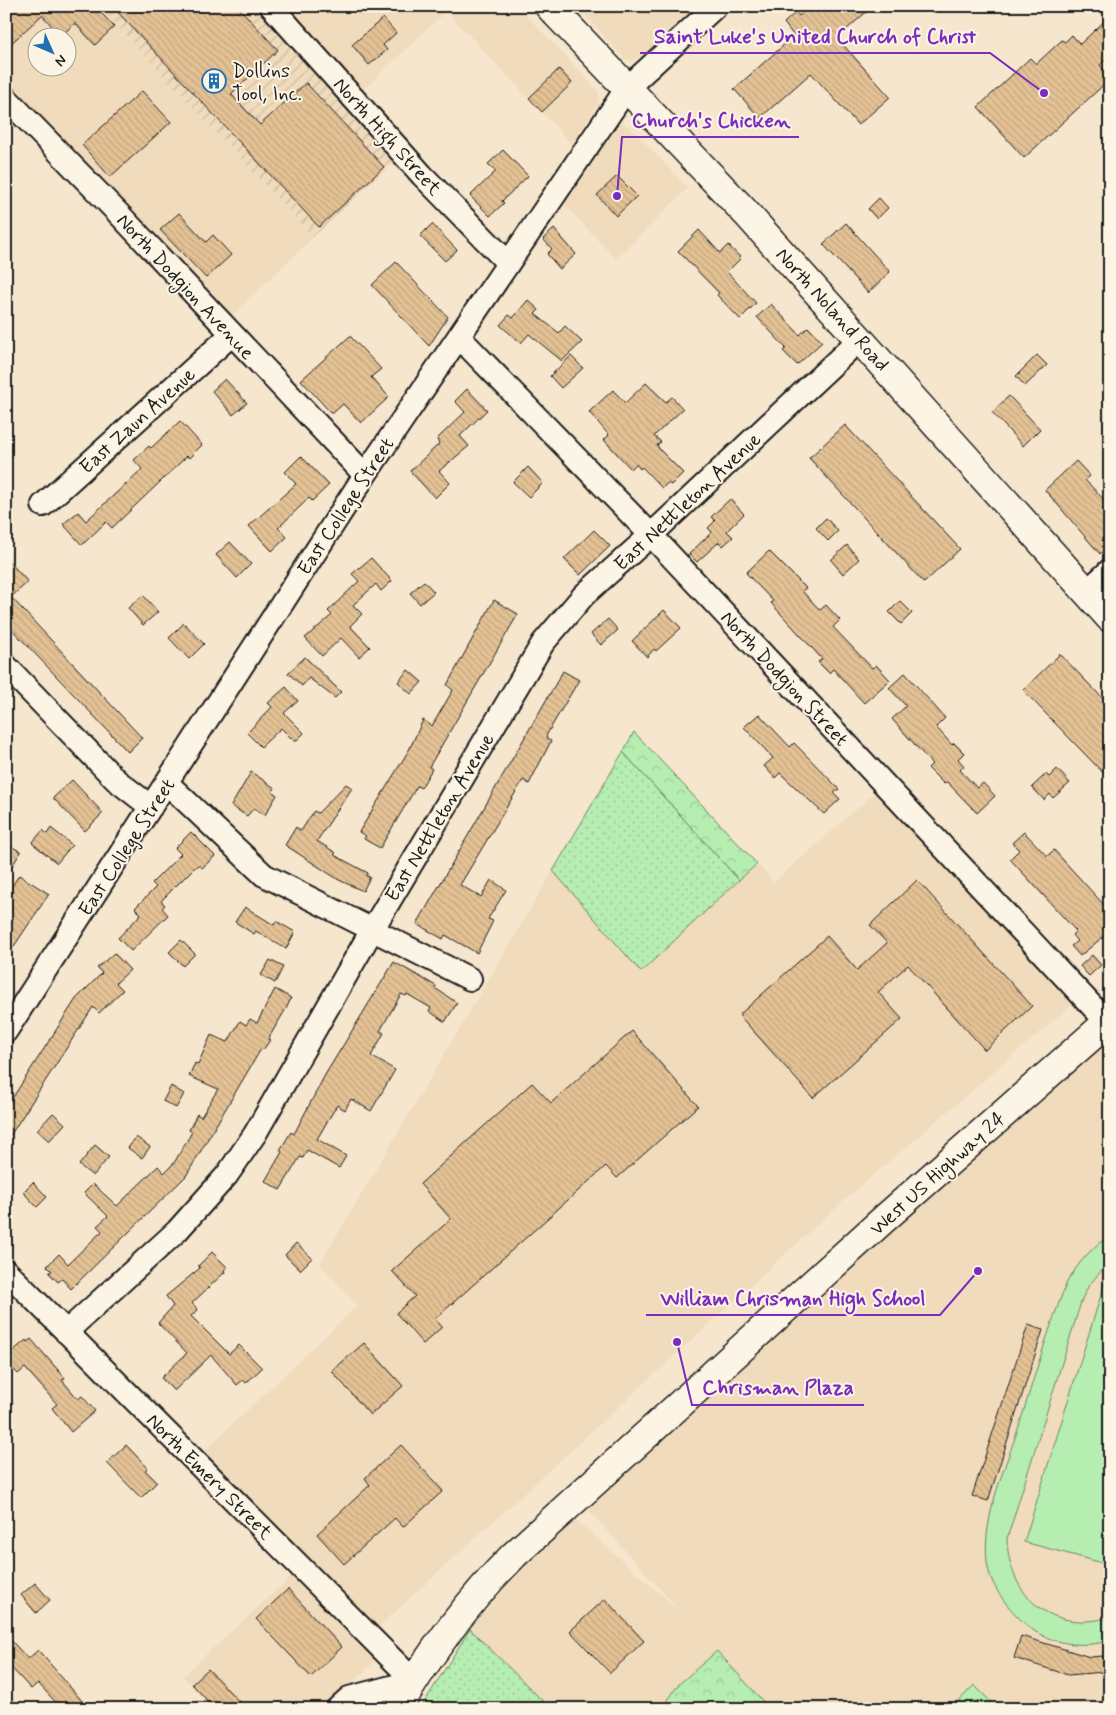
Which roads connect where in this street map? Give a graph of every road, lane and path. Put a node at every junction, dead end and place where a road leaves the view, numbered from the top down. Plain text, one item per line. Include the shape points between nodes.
1 (271, 6) edge
2 (549, 6) edge
3 (716, 6) edge
4 (627, 88) junction
5 (6, 98) edge
6 (508, 263) junction
7 (231, 335) junction
8 (459, 337) junction
9 (860, 340) junction
10 (365, 475) junction
11 (43, 506) dead end
12 (651, 535) junction
13 (1110, 570) edge
14 (1086, 592) junction
15 (1110, 618) edge
16 (6, 666) edge
17 (167, 783) junction
18 (151, 807) junction
19 (372, 930) junction
20 (470, 979) dead end
21 (1108, 1021) edge
22 (6, 1032) edge
23 (6, 1271) edge
24 (66, 1332) junction
25 (414, 1680) junction
26 (337, 1709) edge
27 (397, 1709) edge

1 - 6 street, North High Street via 422,175
2 - 4 main road, North Noland Road
3 - 4 street, East College Street
4 - 6 street, East College Street
4 - 9 main road, North Noland Road via 746,213
5 - 7 street, North Dodgion Avenue
6 - 8 street, East College Street
7 - 10 street, North Dodgion Avenue
7 - 11 street, East Zaun Avenue
8 - 10 street, East College Street
8 - 12 street, North Dodgion Street
9 - 12 street, East Nettleton Avenue
9 - 14 main road, North Noland Road
10 - 17 street, East College Street
12 - 19 street, East Nettleton Avenue via 584,595 543,643
12 - 21 street, North Dodgion Street
13 - 14 street
14 - 15 main road, North Noland Road
16 - 18 street via 116,780
17 - 18 street, East College Street
17 - 19 street via 264,876
18 - 22 street, East College Street
19 - 20 street
19 - 24 street, East Nettleton Avenue via 255,1134 227,1175 177,1231
21 - 25 main road, West US Highway 24 via 765,1327 494,1575
23 - 24 street, North Emery Street
24 - 25 street, North Emery Street
25 - 26 street via 349,1698
25 - 27 main road, West US Highway 24

